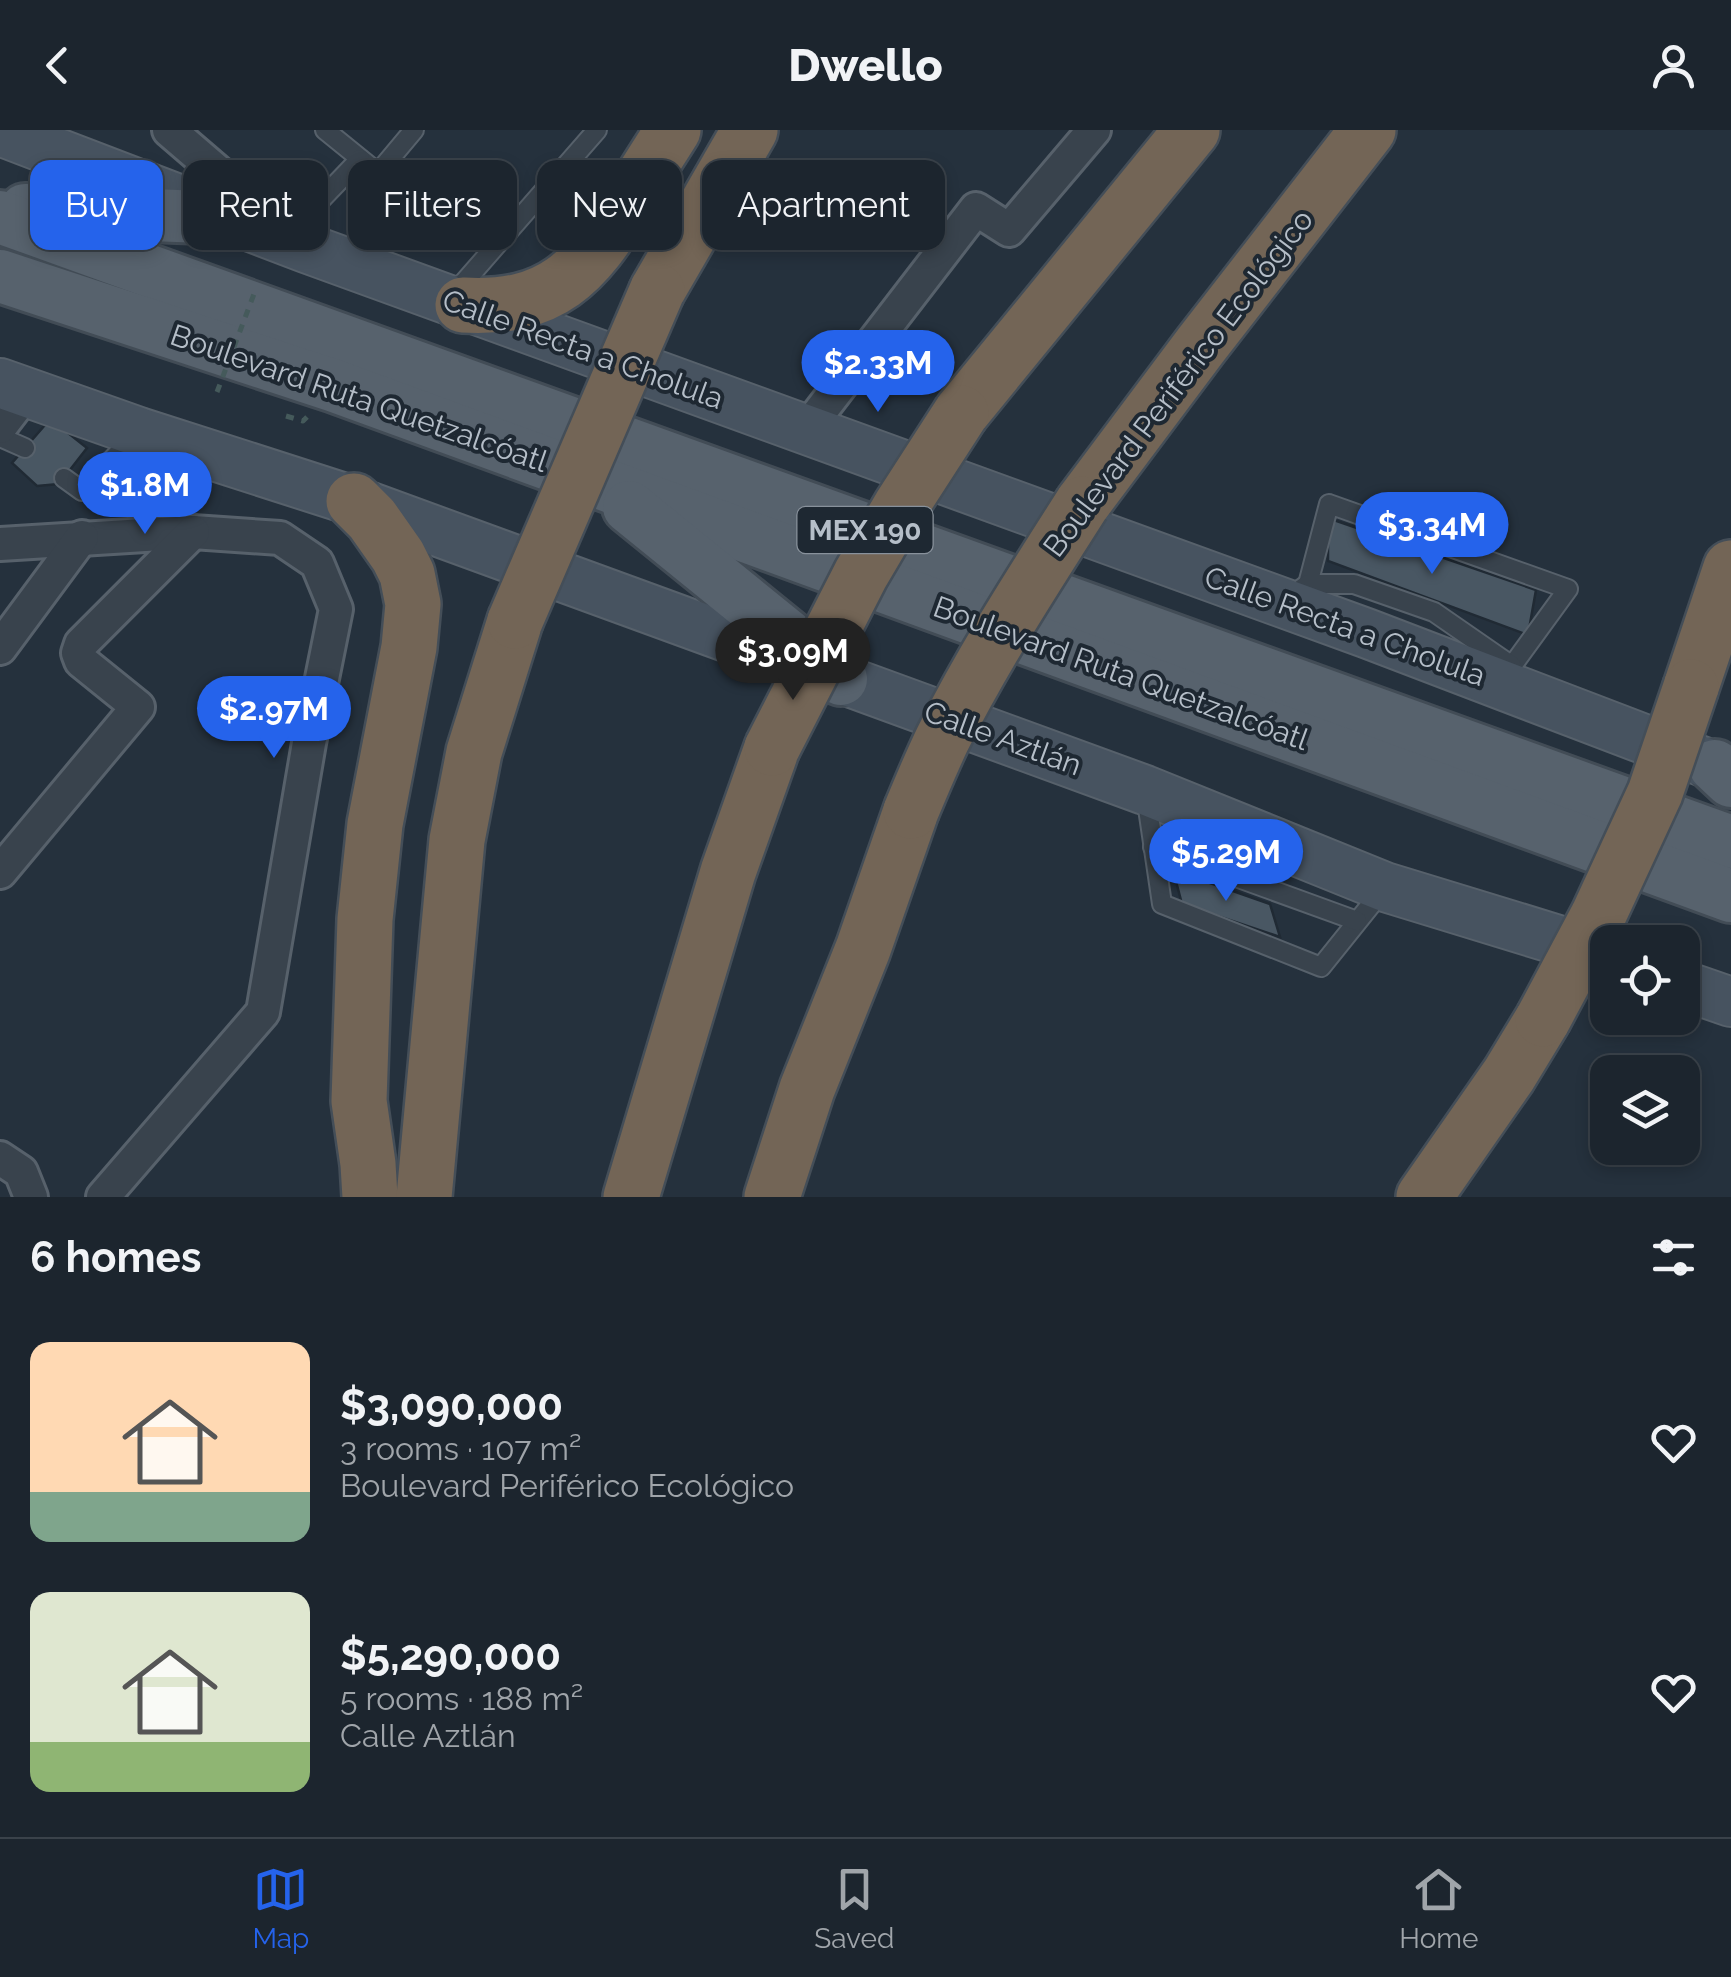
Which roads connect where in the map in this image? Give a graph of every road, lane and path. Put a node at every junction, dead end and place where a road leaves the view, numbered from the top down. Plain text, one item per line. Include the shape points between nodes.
1 (169, 130) edge
2 (325, 130) edge
3 (414, 130) edge
4 (597, 130) edge
5 (673, 130) edge
6 (750, 130) edge
7 (1094, 130) edge
8 (1192, 130) edge
9 (1368, 130) edge
10 (0, 131) edge
11 (360, 159) junction
12 (203, 160) edge
13 (328, 197) edge
14 (183, 201) edge
15 (0, 209) edge
16 (183, 216) edge
17 (0, 217) edge
18 (318, 250) edge
19 (0, 276) edge
20 (254, 294) dead end
21 (456, 302) junction
22 (217, 392) dead end
23 (9, 404) edge
24 (806, 430) junction
25 (139, 432) junction
26 (0, 437) edge
27 (64, 478) dead end
28 (597, 482) junction
29 (354, 501) junction
30 (193, 532) junction
31 (82, 538) junction
32 (0, 544) edge
33 (1731, 568) edge
34 (1293, 593) junction
35 (0, 648) edge
36 (1515, 678) junction
37 (841, 679) junction
38 (1726, 773) edge
39 (1145, 790) junction
40 (1731, 842) edge
41 (1153, 847) junction
42 (0, 872) edge
43 (1731, 896) edge
44 (1371, 904) junction
45 (1590, 954) edge
46 (1700, 991) edge
47 (1731, 1002) edge
48 (0, 1158) edge
49 (31, 1197) edge
50 (103, 1197) edge
51 (370, 1197) edge
52 (424, 1197) edge
53 (631, 1197) edge
54 (772, 1197) edge
55 (1424, 1197) edge

1 - 12 street
2 - 11 lane
3 - 11 lane via 378,174
4 - 21 lane
5 - 21 highway via 604,241 574,274 511,304
6 - 52 highway, bridge via 657,291 515,622 474,752 456,840
7 - 24 street via 1009,230 976,208
8 - 53 highway, bridge via 961,414 861,574 772,748
9 - 54 highway, Boulevard Periférico Ecológico, bridge via 1082,504 981,668 910,811
10 - 14 main road, Calle Recta a Cholula
11 - 13 lane
15 - 16 main road
17 - 40 main road, MEX 190
18 - 21 main road, Calle Recta a Cholula
19 - 28 main road, Boulevard Ruta Quetzalcóatl / MEX 190 via 336,386
20 - 22 path, bridge
21 - 24 main road, Calle Recta a Cholula
23 - 25 main road, Calle Aztlán
23 - 26 lane
24 - 34 main road, Calle Recta a Cholula
25 - 27 lane via 82,491
25 - 29 main road, Calle Aztlán
28 - 37 main road
28 - 43 main road, Boulevard Ruta Quetzalcóatl / MEX 190
29 - 37 main road, Calle Aztlán
29 - 51 highway via 398,556 413,604 374,824 365,918 359,1101
30 - 31 street
30 - 42 street via 81,644 82,660 138,707
30 - 50 street via 280,538 317,563 336,608 263,1012
31 - 32 street
31 - 35 street
33 - 55 highway, bridge via 1655,793 1598,916 1499,1090
34 - 36 main road, Calle Recta a Cholula via 1378,614
34 - 36 lane via 1329,504 1568,588
36 - 38 main road, Calle Recta a Cholula
37 - 39 main road, Calle Aztlán
39 - 41 lane
39 - 44 main road, Calle Aztlán
41 - 44 lane
41 - 44 lane via 1162,904 1321,967
44 - 45 main road, Calle Aztlán
46 - 47 main road
48 - 49 street via 21,1172

